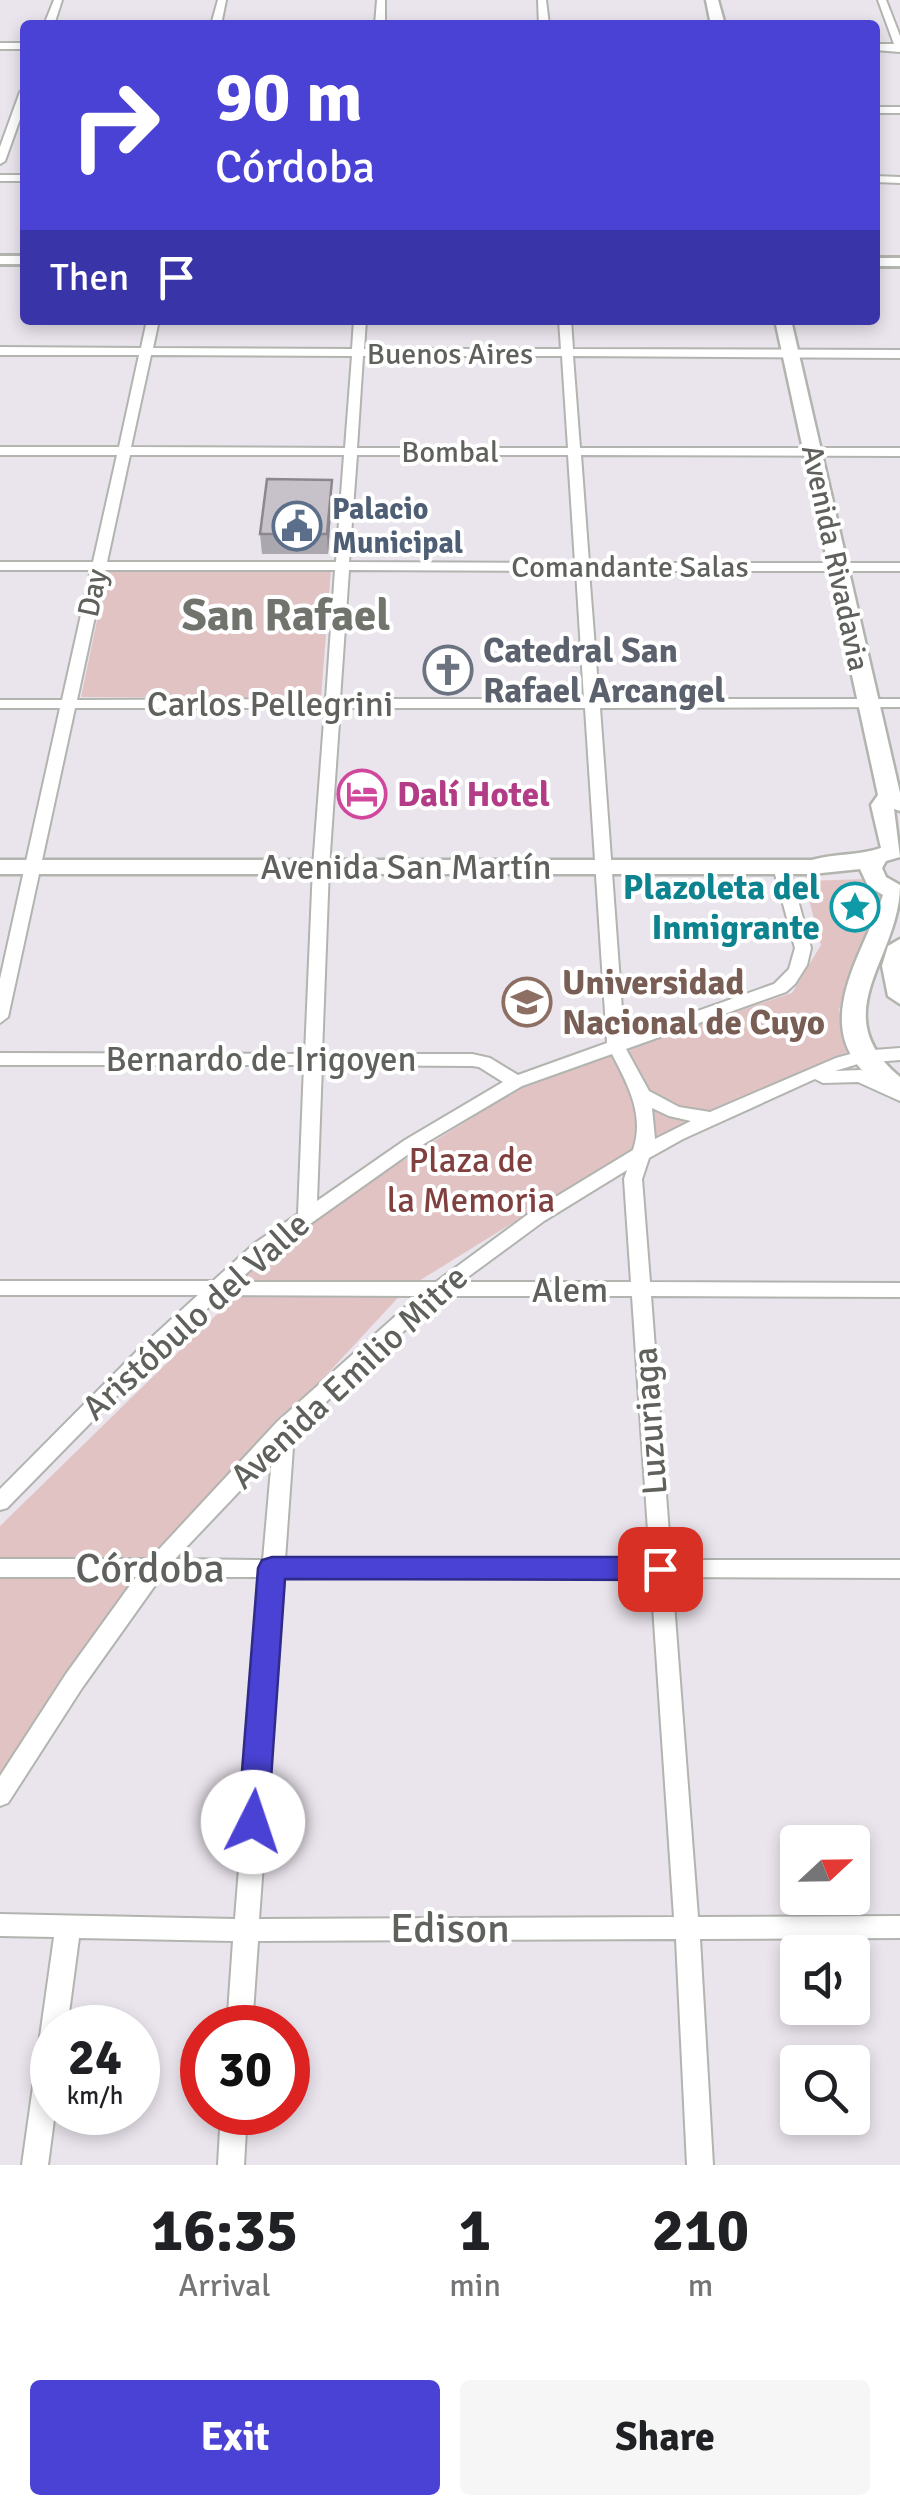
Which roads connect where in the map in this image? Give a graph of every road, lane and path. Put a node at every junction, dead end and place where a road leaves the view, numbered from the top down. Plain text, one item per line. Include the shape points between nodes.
1 (882, 0) edge
2 (900, 48) edge
3 (20, 113) edge
4 (0, 161) edge
5 (152, 325) edge
6 (360, 325) edge
7 (565, 325) edge
8 (784, 325) edge
9 (0, 351) edge
10 (146, 352) junction
11 (357, 353) junction
12 (568, 354) junction
13 (791, 354) junction
14 (900, 354) edge
15 (0, 451) edge
16 (124, 451) junction
17 (350, 452) junction
18 (573, 452) junction
19 (812, 452) junction
20 (900, 452) edge
21 (0, 566) edge
22 (99, 566) junction
23 (342, 566) junction
24 (582, 566) junction
25 (836, 567) junction
26 (900, 567) edge
27 (900, 702) edge
28 (591, 703) junction
29 (866, 703) junction
30 (0, 704) edge
31 (69, 704) junction
32 (332, 704) junction
33 (894, 800) edge
34 (884, 859) edge
35 (0, 866) edge
36 (34, 866) junction
37 (320, 867) junction
38 (602, 867) junction
39 (782, 867) junction
40 (898, 894) edge
41 (900, 946) edge
42 (900, 996) edge
43 (0, 1017) edge
44 (616, 1046) junction
45 (900, 1054) edge
46 (863, 1055) junction
47 (311, 1057) junction
48 (0, 1059) edge
49 (803, 1079) junction
50 (516, 1082) junction
51 (899, 1085) edge
52 (642, 1096) junction
53 (709, 1118) junction
54 (640, 1154) junction
55 (307, 1214) junction
56 (0, 1288) edge
57 (218, 1288) junction
58 (433, 1290) junction
59 (642, 1290) junction
60 (900, 1290) edge
61 (284, 1428) junction
62 (0, 1502) edge
63 (0, 1568) edge
64 (155, 1568) junction
65 (272, 1568) junction
66 (660, 1569) junction
67 (900, 1569) edge
68 (0, 1796) edge
69 (0, 1925) edge
70 (68, 1926) junction
71 (687, 1926) junction
72 (900, 1927) edge
73 (246, 1930) junction
74 (57, 2005) edge
75 (241, 2005) edge
76 (39, 2135) edge
77 (233, 2135) edge
78 (35, 2165) edge
79 (231, 2165) edge
80 (700, 2165) edge

1 - 2 street
3 - 4 street
5 - 10 street, Day
6 - 11 street
7 - 12 street, Luzuriaga
8 - 13 main road, Avenida Rivadavia
9 - 10 street, Buenos Aires
10 - 11 street, Buenos Aires
10 - 16 street, Day
11 - 12 street, Buenos Aires
11 - 17 street
12 - 13 street, Buenos Aires
12 - 18 street, Luzuriaga
13 - 14 street, Buenos Aires
13 - 19 main road, Avenida Rivadavia
15 - 16 street, Bombal
16 - 17 street, Bombal
16 - 22 street, Day
17 - 18 street, Bombal
17 - 23 street
18 - 19 street, Bombal
18 - 24 street, Luzuriaga
19 - 20 street, Bombal
19 - 25 main road, Avenida Rivadavia
21 - 22 street, Comandante Salas
22 - 23 street, Comandante Salas
22 - 31 street, Day
23 - 24 street, Comandante Salas
23 - 32 street
24 - 25 street, Comandante Salas
24 - 28 street, Luzuriaga
25 - 26 street, Comandante Salas
25 - 29 main road, Avenida Rivadavia
27 - 29 street, Carlos Pellegrini
28 - 29 street, Carlos Pellegrini
28 - 32 street, Carlos Pellegrini
28 - 38 street, Luzuriaga
29 - 33 main road, Avenida Rivadavia
30 - 31 street, Carlos Pellegrini
31 - 32 street, Carlos Pellegrini
31 - 36 street, Day
32 - 37 street
33 - 34 main road, Avenida Rivadavia via 882,805
34 - 39 main road, Avenida San Martín via 832,874
34 - 40 main road via 876,882
35 - 36 main road, Avenida San Martín
36 - 37 main road, Avenida San Martín
36 - 43 street, Day
37 - 38 main road, Avenida San Martín
37 - 47 street
38 - 39 main road, Avenida San Martín
38 - 44 street, Luzuriaga
39 - 44 street, Aristóbulo del Valle via 803,948 792,979
40 - 46 main road via 856,991
41 - 42 main road via 894,966
44 - 50 street, Aristóbulo del Valle
44 - 52 street, Luzuriaga
45 - 46 street, Avenida Emilio Mitre
46 - 49 street, Avenida Emilio Mitre
46 - 51 main road
47 - 48 street, Bernardo de Irigoyen
47 - 50 street, Bernardo de Irigoyen via 472,1060
47 - 55 street
49 - 51 street, Avenida Emilio Mitre via 861,1076
49 - 53 street, Avenida Emilio Mitre
50 - 55 street, Aristóbulo del Valle
52 - 53 street
52 - 54 street, Luzuriaga via 647,1136
53 - 54 street, Avenida Emilio Mitre
54 - 58 street, Avenida Emilio Mitre via 532,1217
54 - 59 street, Luzuriaga via 633,1179
55 - 57 street, Aristóbulo del Valle
56 - 57 street, Alem
57 - 58 street, Alem
57 - 62 street, Aristóbulo del Valle
58 - 59 street, Alem
58 - 61 street, Avenida Emilio Mitre
59 - 60 street, Alem
59 - 66 street, Luzuriaga
61 - 64 street, Avenida Emilio Mitre
61 - 65 street
63 - 64 street, Córdoba
64 - 65 street, Córdoba
64 - 68 street, Avenida Emilio Mitre
65 - 66 street, Córdoba
65 - 73 street
66 - 67 street, Córdoba
66 - 71 street, Luzuriaga
69 - 70 street, Edison
70 - 73 street, Edison
70 - 74 street
71 - 72 street, Edison
71 - 73 street, Edison
71 - 80 street, Luzuriaga
73 - 75 street
76 - 78 street
77 - 79 street

